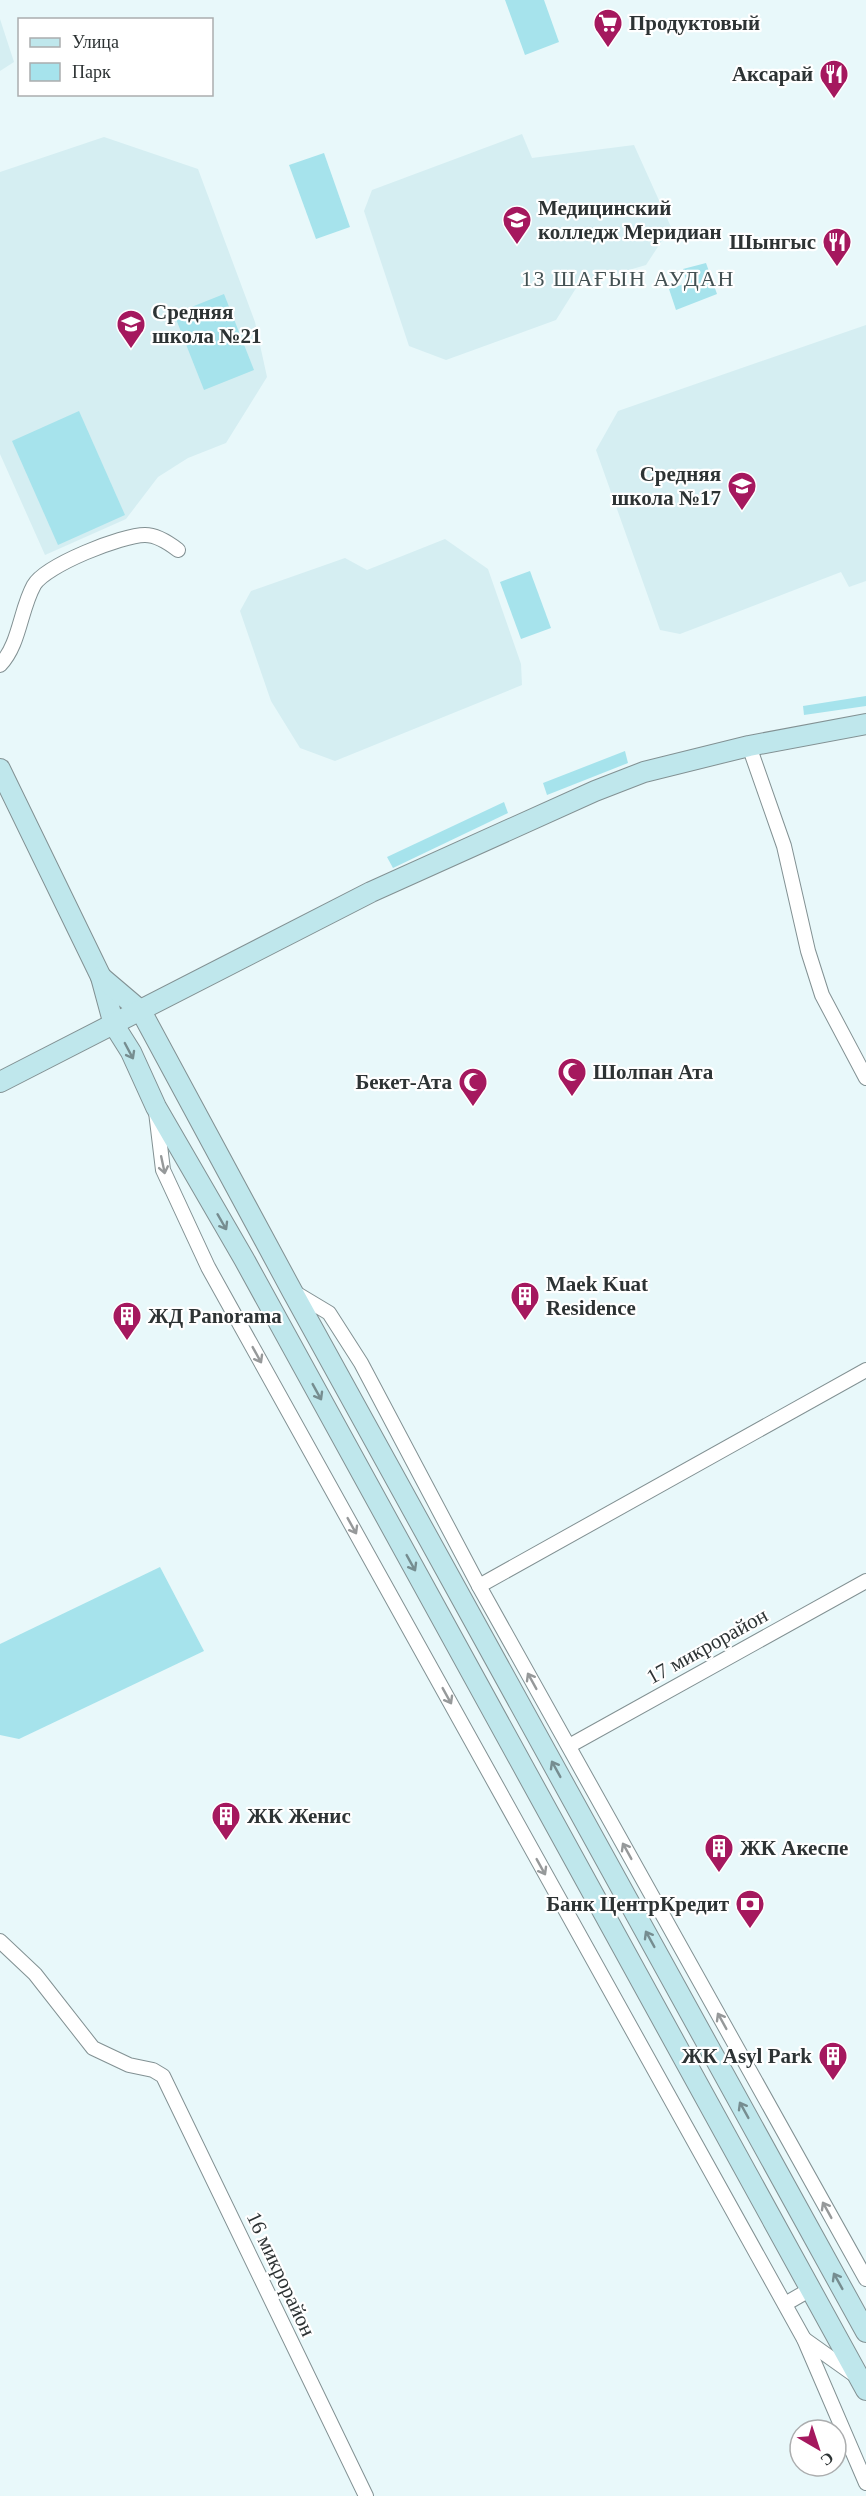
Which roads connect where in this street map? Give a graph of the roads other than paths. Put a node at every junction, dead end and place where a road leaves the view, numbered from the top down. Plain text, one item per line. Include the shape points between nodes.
1 (178, 550) dead end
2 (0, 665) edge
3 (866, 724) edge
4 (750, 746) junction
5 (0, 769) edge
6 (101, 977) junction
7 (141, 1011) junction
8 (114, 1025) junction
9 (866, 1078) edge
10 (0, 1082) edge
11 (156, 1107) junction
12 (292, 1291) junction
13 (866, 1370) edge
14 (866, 1581) edge
15 (479, 1586) junction
16 (568, 1746) junction
17 (592, 1835) junction
18 (568, 1849) junction
19 (0, 1941) edge
20 (862, 2264) edge
21 (866, 2279) edge
22 (811, 2289) junction
23 (785, 2304) junction
24 (866, 2332) edge
25 (804, 2339) junction
26 (863, 2384) edge
27 (866, 2483) edge
28 (364, 2492) edge

1 - 2 street via 148,535 118,539 48,573 35,583 12,648
3 - 4 main road
4 - 7 main road via 644,772 501,831 371,892
4 - 9 street via 784,846 807,951 822,996
5 - 6 main road
6 - 7 main road
6 - 8 main road
7 - 8 main road
7 - 12 main road
8 - 10 main road
8 -> 11 main road
11 -> 18 main road via 244,1259
11 -> 23 street via 163,1170 208,1267
12 - 15 street via 328,1313 356,1354
17 -> 12 main road
13 - 15 street
14 - 16 street, 17 микрорайон
16 -> 15 street
20 -> 16 street
17 - 18 main road
24 -> 17 main road
18 - 22 main road
19 - 28 street, 16 микрорайон via 35,1974 93,2048 163,2076
20 - 21 street
22 - 23 street
22 - 26 main road
23 - 25 street
25 - 26 street
25 - 27 street

